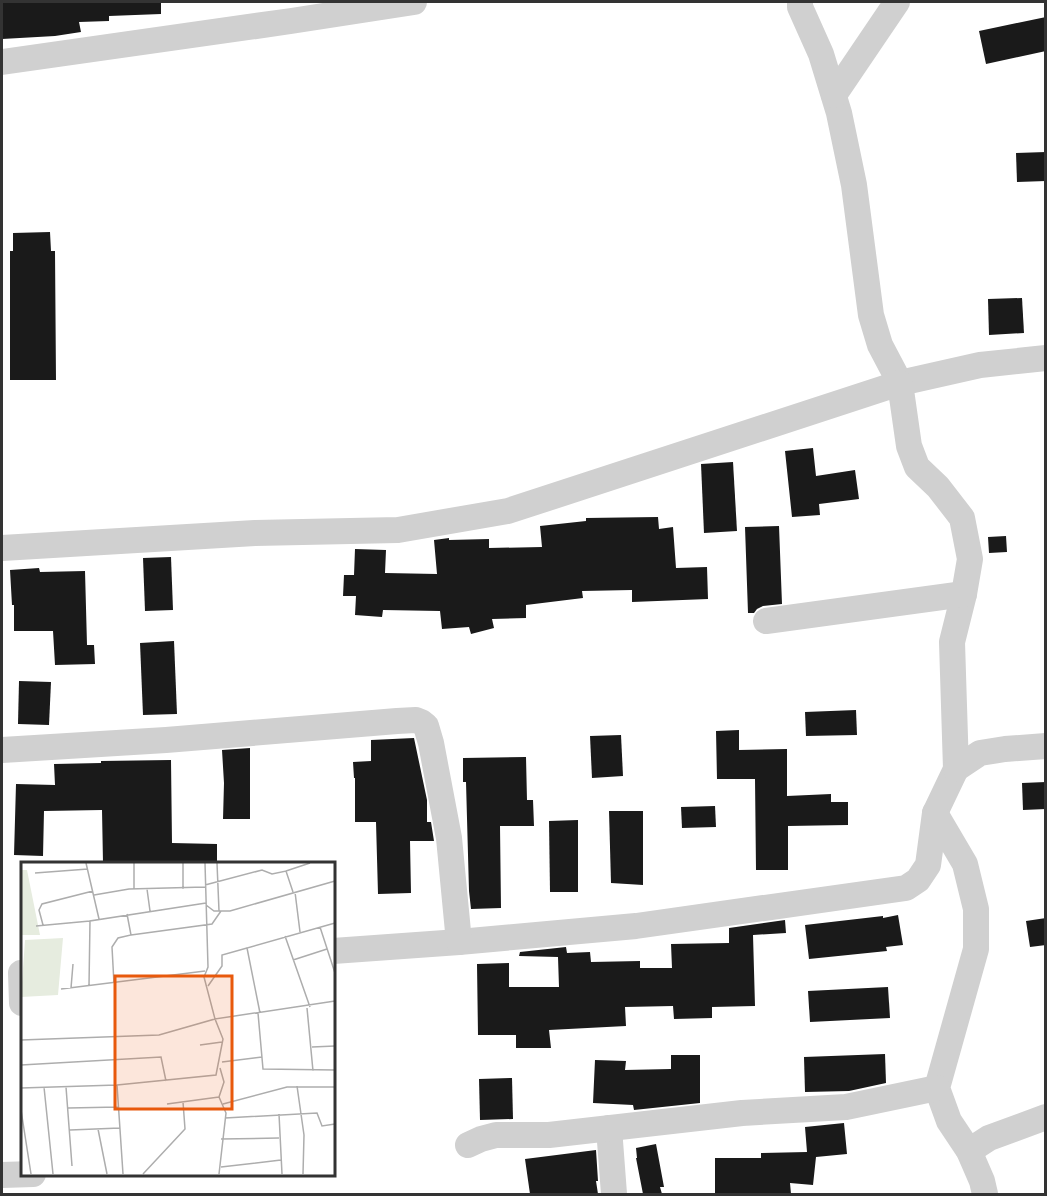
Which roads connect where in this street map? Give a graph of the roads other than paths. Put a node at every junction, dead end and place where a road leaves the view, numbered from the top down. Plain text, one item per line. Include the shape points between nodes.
1 (414, 2) edge
2 (897, 2) edge
3 (797, 3) edge
4 (2, 62) edge
5 (834, 95) junction
6 (1046, 358) edge
7 (900, 383) junction
8 (2, 548) edge
9 (964, 594) junction
10 (766, 621) dead end
11 (1046, 746) edge
12 (2, 750) edge
13 (956, 770) junction
14 (935, 813) junction
15 (459, 942) junction
16 (334, 951) edge
17 (15, 973) edge
18 (21, 998) edge
19 (937, 1088) junction
20 (1046, 1117) edge
21 (609, 1128) junction
22 (468, 1145) dead end
23 (969, 1151) junction
24 (2, 1175) edge
25 (33, 1181) edge
26 (614, 1194) edge
27 (985, 1194) edge

1 - 4 street
2 - 5 street
3 - 5 street
5 - 7 street via 854,185 871,315 880,345
6 - 7 street via 980,365
7 - 8 street via 508,511 398,530 255,533
7 - 9 street via 909,446 917,467 962,518 970,559
9 - 10 street
9 - 13 street via 952,642
11 - 13 street via 980,753
12 - 15 street via 422,722 431,743 449,838
13 - 14 street
14 - 15 street via 928,865 918,880 906,888 636,926
14 - 19 street via 965,864 976,909 976,950
15 - 16 street
17 - 18 street
19 - 21 street via 846,1107 742,1113
19 - 23 street via 949,1121
20 - 23 street via 989,1138
21 - 22 street via 549,1135 496,1135
21 - 26 street
23 - 27 street
24 - 25 street

